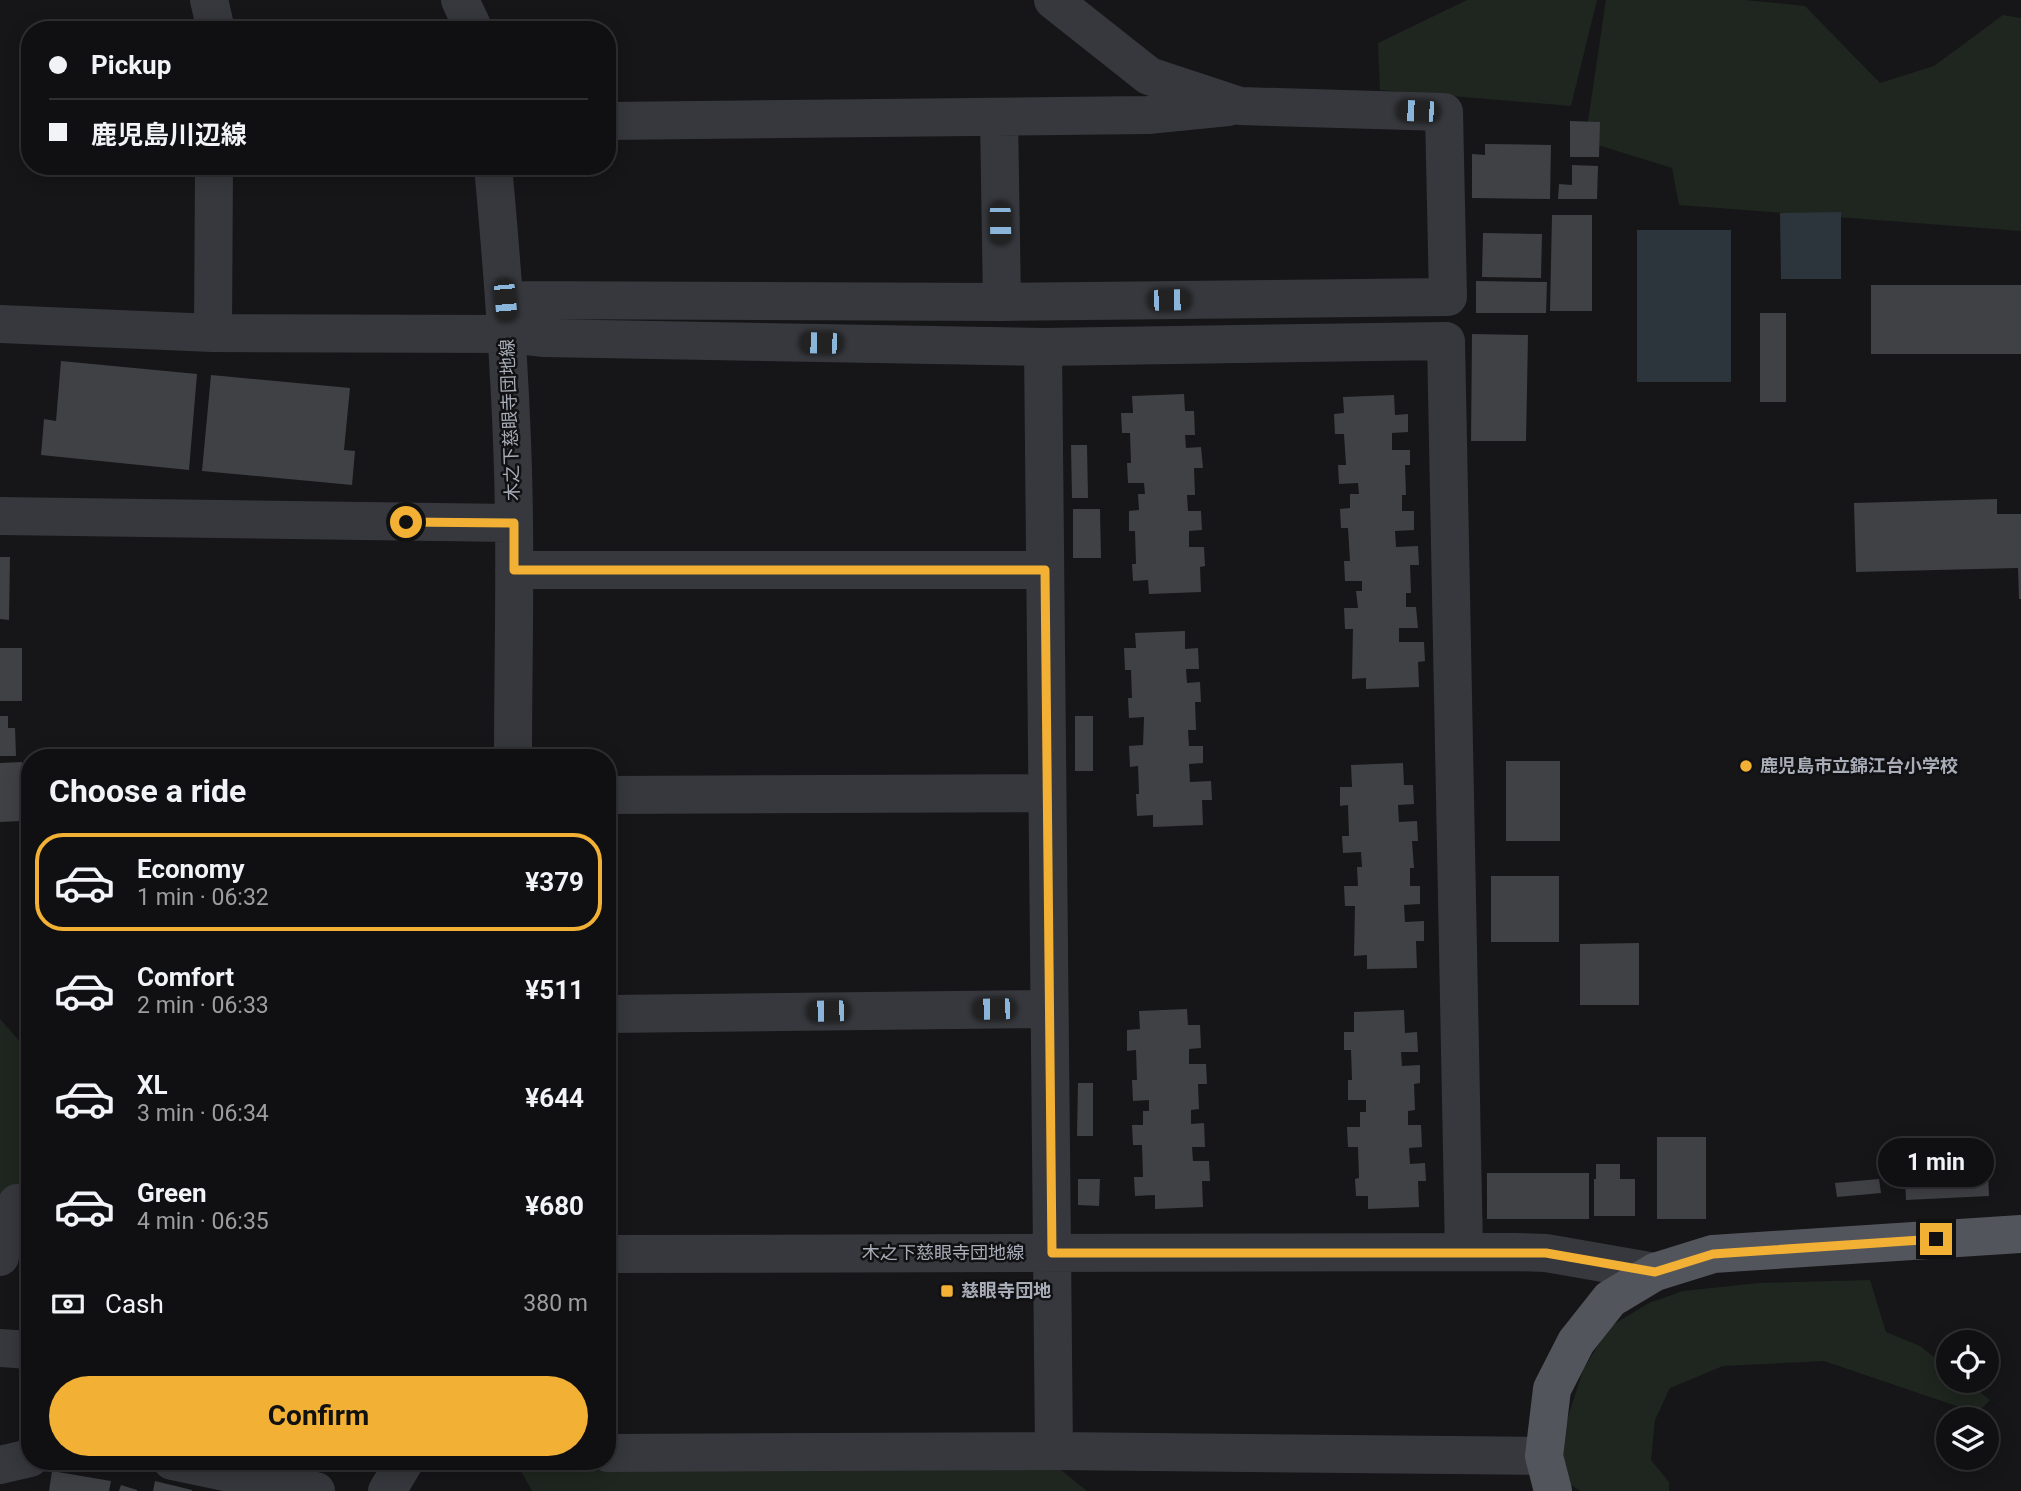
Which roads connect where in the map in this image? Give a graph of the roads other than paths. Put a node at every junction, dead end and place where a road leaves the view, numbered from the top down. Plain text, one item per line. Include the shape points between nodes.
1 (209, 0) edge
2 (460, 0) edge
3 (485, 0) edge
4 (1053, 0) edge
5 (214, 21) edge
6 (470, 21) edge
7 (478, 21) edge
8 (1240, 106) junction
9 (999, 118) junction
10 (616, 121) edge
11 (214, 175) edge
12 (495, 175) edge
13 (1002, 302) junction
14 (506, 317) junction
15 (0, 324) edge
16 (213, 333) junction
17 (1043, 347) junction
18 (0, 516) edge
19 (514, 523) junction
20 (514, 570) junction
21 (1045, 570) junction
22 (513, 749) edge
23 (1047, 793) junction
24 (616, 795) edge
25 (1049, 1009) junction
26 (616, 1014) edge
27 (21, 1204) edge
28 (2021, 1234) edge
29 (1464, 1252) junction
30 (1052, 1253) junction
31 (616, 1254) edge
32 (0, 1257) edge
33 (1655, 1272) junction
34 (0, 1348) edge
35 (21, 1349) edge
36 (1054, 1451) junction
37 (616, 1453) edge
38 (21, 1460) edge
39 (0, 1465) edge
40 (252, 1470) edge
41 (400, 1470) edge
42 (1549, 1474) edge
43 (316, 1491) edge
44 (387, 1491) edge

1 - 5 street
2 - 6 street
3 - 7 street
4 - 8 street via 1149,76
8 - 9 street via 1148,115
8 - 13 street via 1444,112 1448,296
9 - 10 street
9 - 13 street
11 - 16 street
12 - 14 street, 木之下慈眼寺団地線
13 - 14 street
14 - 16 street
14 - 17 street via 544,338
14 - 19 street, 木之下慈眼寺団地線
15 - 16 street
17 - 21 street
17 - 29 street via 1446,341
18 - 19 street
19 - 20 street, 木之下慈眼寺団地線
20 - 21 street
20 - 22 street, 木之下慈眼寺団地線
21 - 23 street
23 - 24 street
23 - 25 street
25 - 26 street
25 - 30 street
27 - 32 street via 17,1203 2,1239
28 - 33 main road via 1713,1254
29 - 30 street, 木之下慈眼寺団地線
29 - 33 street, 木之下慈眼寺団地線 via 1546,1253
30 - 31 street, 木之下慈眼寺団地線
30 - 36 street
33 - 42 main road via 1611,1299 1576,1342 1552,1389
34 - 35 street
36 - 37 street
36 - 42 street
38 - 39 street
40 - 43 street
41 - 44 street

